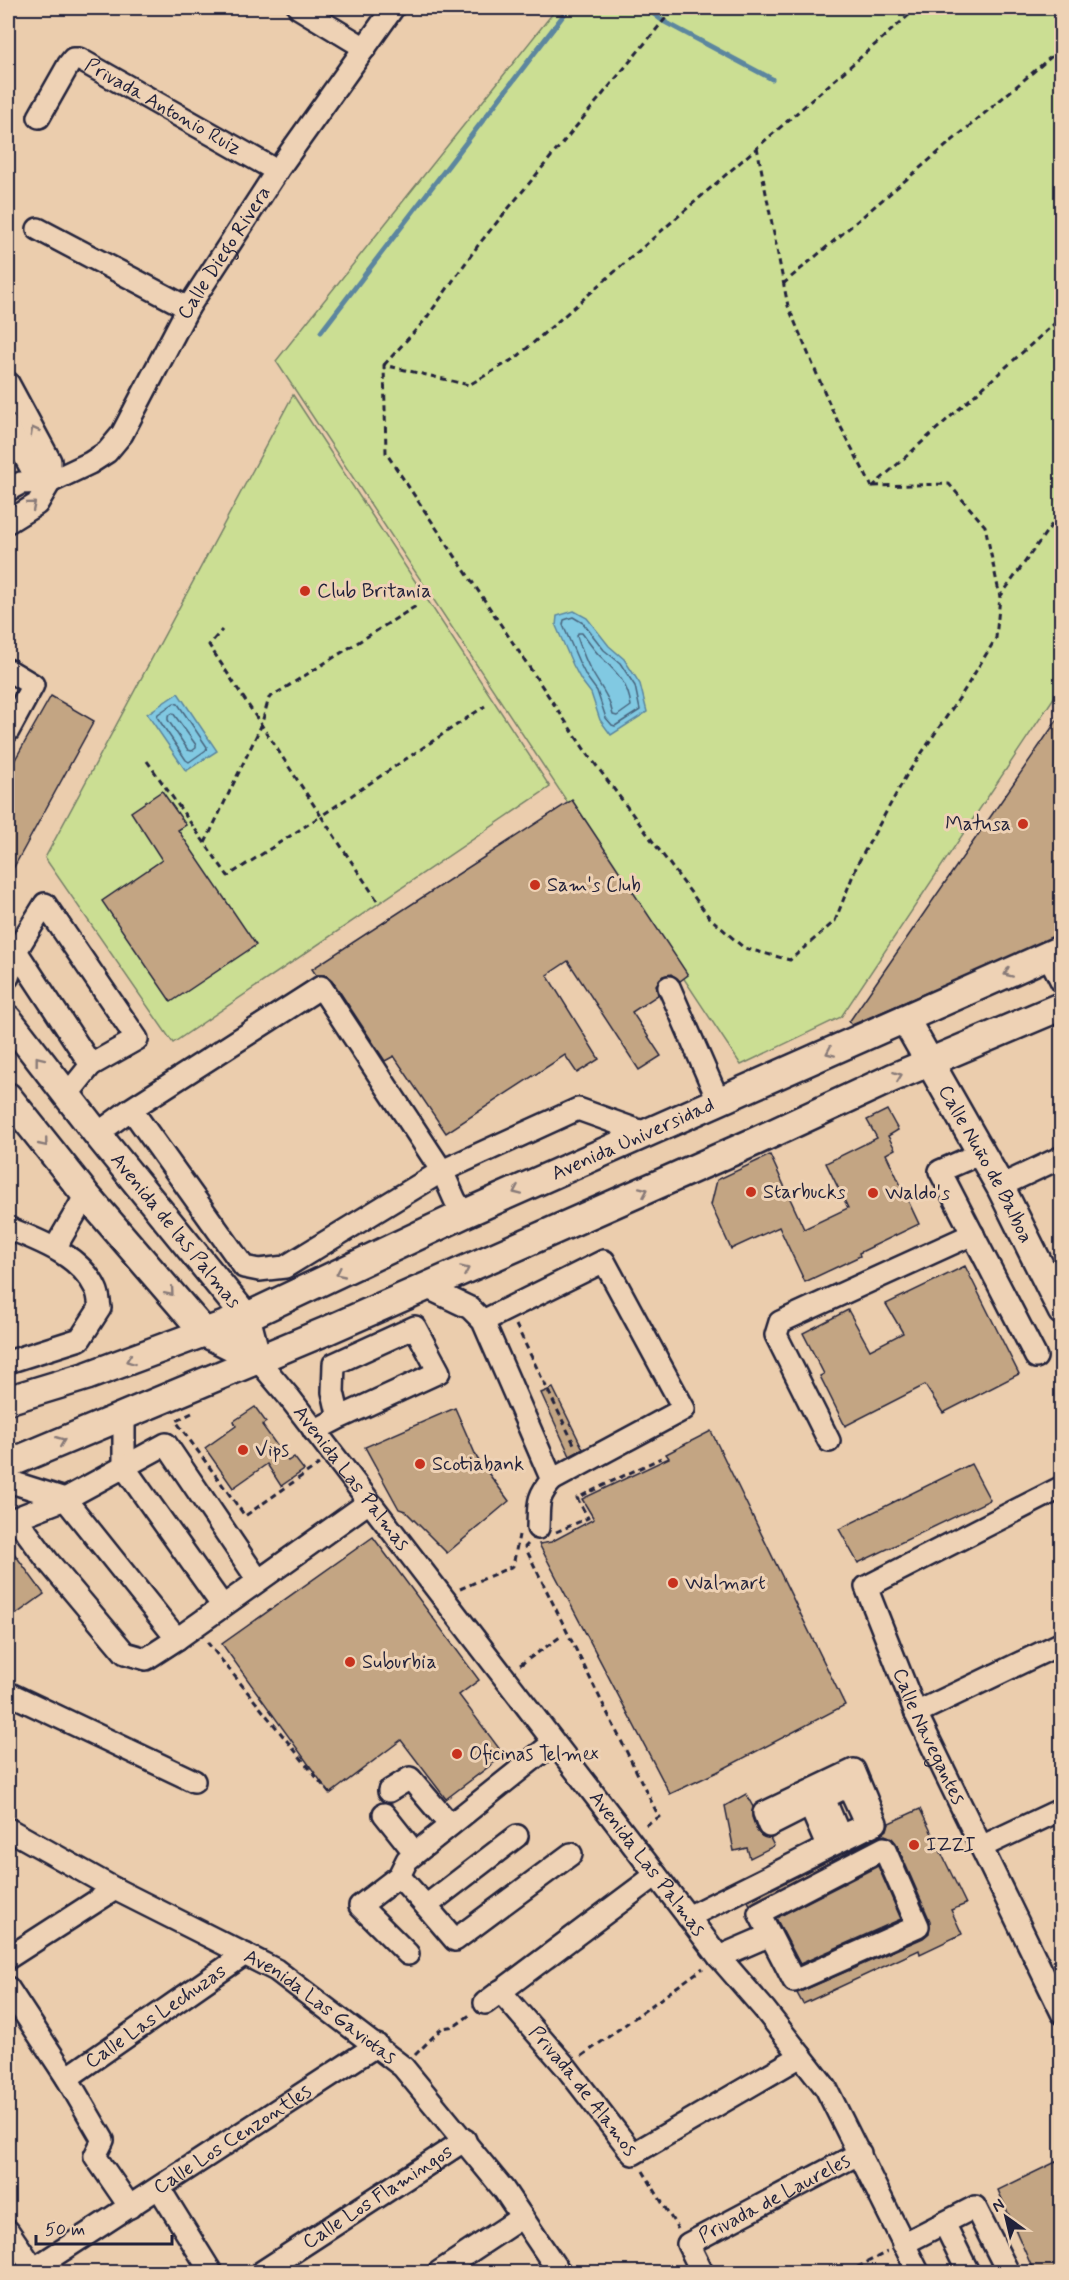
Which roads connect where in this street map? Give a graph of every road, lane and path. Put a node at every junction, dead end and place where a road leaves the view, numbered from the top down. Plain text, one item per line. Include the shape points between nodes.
1 (299, 8) edge
2 (393, 8) edge
3 (674, 8) edge
4 (916, 8) edge
5 (365, 48) junction
6 (1062, 52) edge
7 (39, 117) dead end
8 (757, 147) junction
9 (277, 171) junction
10 (38, 230) dead end
11 (783, 284) junction
12 (188, 308) junction
13 (1062, 317) edge
14 (384, 365) junction
15 (8, 382) edge
16 (8, 426) edge
17 (50, 482) junction
18 (873, 486) junction
19 (8, 490) edge
20 (1062, 510) edge
21 (8, 522) edge
22 (1000, 597) junction
23 (416, 606) dead end
24 (222, 630) dead end
25 (8, 670) edge
26 (485, 706) dead end
27 (261, 726) junction
28 (8, 731) edge
29 (147, 761) dead end
30 (321, 816) junction
31 (205, 843) junction
32 (377, 900) dead end
33 (16, 951) junction
34 (1055, 952) edge
35 (8, 977) edge
36 (1062, 982) edge
37 (669, 987) dead end
38 (1062, 1006) edge
39 (8, 1019) edge
40 (905, 1019) junction
41 (930, 1064) junction
42 (91, 1065) junction
43 (67, 1095) junction
44 (8, 1097) edge
45 (719, 1102) junction
46 (131, 1109) junction
47 (97, 1134) junction
48 (648, 1134) junction
49 (981, 1153) junction
50 (1062, 1157) edge
51 (442, 1171) junction
52 (1000, 1186) junction
53 (86, 1195) junction
54 (464, 1214) junction
55 (8, 1228) edge
56 (973, 1234) junction
57 (55, 1248) junction
58 (426, 1287) junction
59 (398, 1299) junction
60 (1059, 1301) edge
61 (246, 1317) junction
62 (483, 1321) junction
63 (415, 1327) junction
64 (326, 1332) junction
65 (205, 1333) junction
66 (1036, 1357) dead end
67 (257, 1359) junction
68 (8, 1362) edge
69 (334, 1364) junction
70 (8, 1400) edge
71 (197, 1411) dead end
72 (124, 1416) junction
73 (339, 1418) junction
74 (314, 1431) junction
75 (829, 1441) dead end
76 (333, 1455) junction
77 (661, 1458) dead end
78 (8, 1464) edge
79 (124, 1467) junction
80 (552, 1480) junction
81 (8, 1481) edge
82 (1062, 1487) edge
83 (65, 1498) junction
84 (369, 1502) junction
85 (541, 1535) junction
86 (519, 1542) dead end
87 (258, 1580) junction
88 (442, 1597) junction
89 (222, 1605) junction
90 (560, 1637) dead end
91 (204, 1638) dead end
92 (177, 1639) junction
93 (1062, 1643) edge
94 (504, 1677) junction
95 (8, 1693) edge
96 (916, 1713) junction
97 (552, 1743) junction
98 (194, 1781) dead end
99 (389, 1791) dead end
100 (330, 1794) dead end
101 (1062, 1809) edge
102 (384, 1814) dead end
103 (450, 1825) junction
104 (8, 1829) edge
105 (517, 1836) dead end
106 (627, 1836) junction
107 (825, 1841) junction
108 (981, 1847) junction
109 (415, 1853) junction
110 (571, 1854) dead end
111 (656, 1875) junction
112 (399, 1876) junction
113 (115, 1889) junction
114 (426, 1906) junction
115 (687, 1915) junction
116 (770, 1935) junction
117 (245, 1954) junction
118 (408, 1954) dead end
119 (719, 1957) junction
120 (8, 1958) edge
121 (1054, 1978) edge
122 (8, 1988) edge
123 (1062, 2013) edge
124 (455, 2026) dead end
125 (377, 2045) junction
126 (801, 2056) junction
127 (404, 2067) junction
128 (566, 2067) junction
129 (67, 2078) junction
130 (465, 2140) junction
131 (860, 2153) junction
132 (633, 2154) junction
133 (159, 2188) junction
134 (130, 2207) junction
135 (522, 2217) junction
136 (944, 2223) junction
137 (8, 2231) edge
138 (688, 2244) junction
139 (903, 2244) junction
140 (33, 2272) edge
141 (211, 2272) edge
142 (262, 2272) edge
143 (439, 2272) edge
144 (559, 2272) edge
145 (702, 2272) edge
146 (848, 2272) edge
147 (918, 2272) edge
148 (968, 2272) edge
149 (1008, 2272) edge

1 - 5 street
2 - 5 street, Calle Diego Rivera
3 - 14 path via 479,244 425,320
4 - 8 path
5 - 9 street, Calle Diego Rivera
6 - 11 path via 1058,51
7 - 9 street, Privada Antonio Ruiz via 69,64 79,59
8 - 11 path
8 - 14 path via 517,357 469,385
9 - 12 street, Calle Diego Rivera
10 - 12 street
11 - 18 path via 788,306 832,412
12 - 17 street, Calle Diego Rivera via 122,434 107,452
13 - 18 path
14 - 22 path via 386,453 584,749 709,917 744,948 790,960 835,921 856,865 906,776 996,638
17 -> 15 street via 50,461
16 - 17 street via 31,468
17 - 19 street, Calle Diego Rivera via 21,483
21 -> 17 street via 37,504
18 - 22 path via 949,484 986,526
20 - 22 path
23 - 27 path via 269,698
24 - 27 path via 209,645
25 - 28 street via 33,685
26 - 30 path
27 - 30 path
27 - 31 path
29 - 31 path
30 - 31 path via 228,876
30 - 32 path
33 - 35 street
33 - 42 street
33 - 42 street via 45,904 137,1039
34 - 36 street
34 -> 40 main road, Avenida Universidad
37 - 45 street
38 - 41 main road
43 -> 39 main road, Avenida de las Palmas
40 - 41 main road, Calle Nuño de Balboa
40 -> 45 main road, Avenida Universidad
41 - 49 main road, Calle Nuño de Balboa
58 -> 41 main road
42 - 43 street
43 - 47 main road, Avenida de las Palmas
44 -> 53 main road, Avenida de las Palmas
45 - 48 main road, Avenida Universidad
46 - 47 street
46 - 51 street via 231,1250 244,1267 252,1269 285,1267
46 - 51 street via 321,987
47 - 61 main road, Avenida de las Palmas
48 - 51 street via 579,1109
48 -> 54 main road, Avenida Universidad
49 - 52 main road, Calle Nuño de Balboa
49 - 56 street via 940,1170
50 - 52 street
51 - 54 street
52 - 60 main road, Calle Nuño de Balboa
53 - 57 street
53 -> 65 main road, Avenida de las Palmas
54 -> 61 main road, Avenida Universidad
55 - 57 street
56 - 66 street
56 - 75 street via 780,1322 776,1335
57 - 68 street via 80,1267 97,1290 100,1308 80,1339
58 - 59 main road
58 - 62 street via 470,1308
59 - 63 street
59 - 64 main road
61 - 65 main road, Avenida Universidad
61 - 67 main road, Avenida de las Palmas
62 - 80 street
62 - 80 street via 604,1261 684,1409
63 - 69 street
63 - 73 street via 439,1372
64 - 67 main road
64 - 69 street
65 - 67 main road, Avenida de las Palmas
65 -> 70 main road, Avenida Universidad
67 - 72 main road
67 - 74 street, Avenida Las Palmas
69 - 73 street via 333,1392
71 - 76 path via 176,1421 245,1516
78 -> 72 main road
72 - 79 street
73 - 74 street
74 - 76 street, Avenida Las Palmas
76 - 84 street, Avenida Las Palmas
77 - 85 path via 577,1498 588,1518
79 - 83 street
79 - 87 street via 166,1444
79 - 89 street
80 - 85 street via 537,1503
81 - 83 street
82 - 96 street, Calle Navegantes via 866,1587
83 - 92 street
83 - 92 street via 16,1518 125,1653 146,1659
84 - 87 street
84 - 88 street, Avenida Las Palmas
85 - 106 path via 525,1547 659,1817
86 - 88 path via 513,1566
87 - 89 street
88 - 94 street, Avenida Las Palmas
89 - 92 street
90 - 94 path
91 - 100 path
93 - 96 street
94 - 97 street, Avenida Las Palmas
95 - 98 street
96 - 108 street, Calle Navegantes
97 - 103 street
97 - 106 street, Avenida Las Palmas
99 - 103 street via 410,1778
101 - 108 street
102 - 109 street
103 - 109 street
104 - 113 street, Avenida Las Gaviotas
105 - 114 street
106 - 111 street, Avenida Las Palmas
107 - 107 street via 876,1823 854,1770 764,1813 769,1826 817,1802
107 - 115 street
108 - 121 street, Calle Navegantes
109 - 112 street
110 - 114 street via 455,1940
111 - 115 street, Avenida Las Palmas
111 - 128 street, Privada de Alamos via 493,1997
112 - 114 street
112 - 118 street via 360,1906
113 - 117 street, Avenida Las Gaviotas
113 - 120 street
115 - 119 street, Avenida Las Palmas
116 - 116 street via 759,1913 884,1848 918,1926 794,1981
116 - 119 street
117 - 125 street, Avenida Las Gaviotas via 276,1970
117 - 129 street, Calle Las Lechuzas
119 - 126 street, Avenida Las Palmas
119 - 128 path
121 - 123 street, Calle Navegantes
122 - 129 street
124 - 127 path via 442,2028
125 - 127 street, Avenida Las Gaviotas
125 - 133 street, Calle Los Cenzontles
126 - 131 street, Avenida Las Palmas via 826,2088
126 - 132 street, Privada de Alamos
127 - 130 street, Avenida Las Gaviotas
128 - 132 street, Privada de Alamos
129 - 134 street via 103,2140 95,2156
130 - 135 street, Avenida Las Gaviotas
130 - 142 street, Calle Los Flamingos
131 - 138 street, Privada de Laureles
131 - 139 street, Avenida Las Palmas
132 - 138 path, Privada de Laureles
133 - 134 street, Calle Los Cenzontles
133 - 141 street
134 - 140 street, Calle Los Cenzontles
135 - 143 street
135 - 144 street, Avenida Las Gaviotas
136 - 139 street
136 - 148 street
136 - 149 street via 975,2207
137 - 140 street
138 - 145 street, Privada de Laureles
139 - 146 path
139 - 147 street, Avenida Las Palmas

